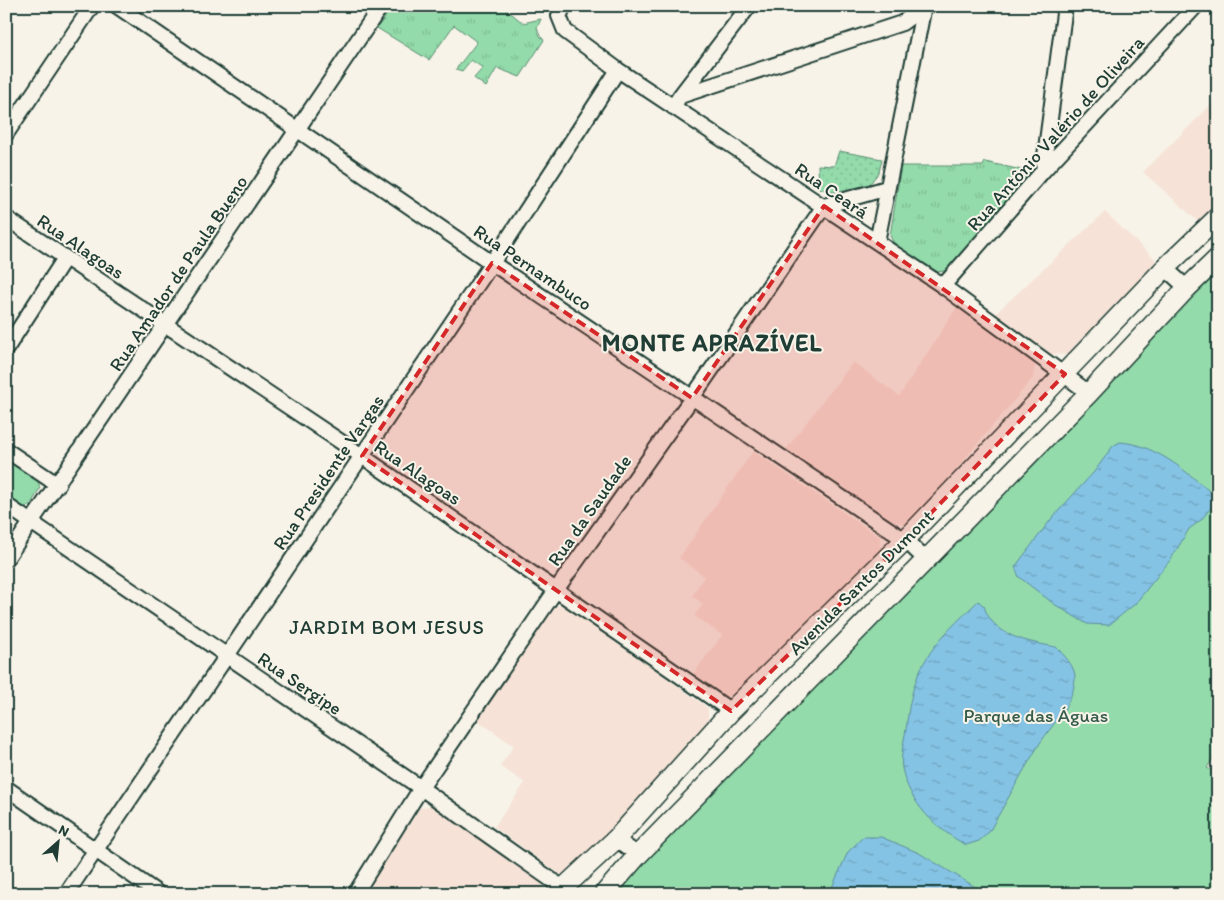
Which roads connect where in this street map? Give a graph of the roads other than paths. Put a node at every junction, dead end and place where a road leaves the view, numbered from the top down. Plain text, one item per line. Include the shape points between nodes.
1 (92, 6) edge
2 (117, 6) edge
3 (381, 6) edge
4 (749, 6) edge
5 (924, 6) edge
6 (1065, 6) edge
7 (1196, 6) edge
8 (562, 11) edge
9 (618, 70) junction
10 (676, 102) junction
11 (296, 129) junction
12 (6, 134) edge
13 (1043, 171) junction
14 (887, 188) junction
15 (824, 206) junction
16 (1218, 217) edge
17 (6, 218) edge
18 (877, 242) junction
19 (65, 258) junction
20 (1218, 258) edge
21 (492, 263) junction
22 (1165, 268) junction
23 (944, 286) junction
24 (1187, 288) junction
25 (165, 326) junction
26 (6, 349) edge
27 (1064, 374) junction
28 (1089, 393) junction
29 (692, 398) junction
30 (6, 450) edge
31 (362, 456) junction
32 (58, 485) junction
33 (6, 505) edge
34 (32, 522) junction
35 (905, 540) junction
36 (6, 559) edge
37 (926, 560) junction
38 (556, 590) junction
39 (226, 655) junction
40 (730, 711) junction
41 (6, 788) edge
42 (421, 788) junction
43 (616, 839) junction
44 (97, 849) junction
45 (638, 855) junction
46 (564, 892) edge
47 (66, 894) edge
48 (160, 894) edge
49 (354, 894) edge
50 (604, 894) edge

1 - 12 street
2 - 11 street, Rua Pernambuco
3 - 11 street, Rua Amador de Paula Bueno
4 - 10 street
5 - 10 street via 902,23
5 - 14 street
6 - 13 street
7 - 13 street, Rua Antônio Valério de Oliveira
8 - 9 street, Rua Ceará via 565,31
9 - 10 street, Rua Ceará
9 - 21 street, Rua Presidente Vargas
10 - 15 street, Rua Ceará
11 - 21 street, Rua Pernambuco
11 - 25 street, Rua Amador de Paula Bueno
13 - 23 street, Rua Antônio Valério de Oliveira
14 - 15 street
14 - 18 street
15 - 18 street, Rua Ceará
15 - 29 street, Rua da Saudade
16 - 22 street, Avenida Santos Dumont
17 - 19 street, Rua Alagoas
18 - 23 street, Rua Ceará
19 - 25 street, Rua Alagoas
19 - 26 street
20 - 24 street, Avenida Santos Dumont
21 - 29 street, Rua Pernambuco
21 - 31 street, Rua Presidente Vargas
22 - 24 street
22 - 27 street, Avenida Santos Dumont
23 - 27 street, Rua Ceará
24 - 28 street, Avenida Santos Dumont
25 - 31 street, Rua Alagoas
25 - 32 street, Rua Amador de Paula Bueno
27 - 28 street, Rua Ceará
27 - 35 street, Avenida Santos Dumont
28 - 37 street, Avenida Santos Dumont
29 - 35 street, Rua Pernambuco
29 - 38 street, Rua da Saudade
30 - 32 street
31 - 38 street, Rua Alagoas
31 - 39 street, Rua Presidente Vargas
32 - 34 street, Rua Amador de Paula Bueno
33 - 34 street, Rua Sergipe
34 - 36 street, Rua Amador de Paula Bueno
34 - 39 street, Rua Sergipe
35 - 37 street, Rua Pernambuco
35 - 40 street, Avenida Santos Dumont
37 - 45 street, Avenida Santos Dumont
38 - 40 street, Rua Alagoas
38 - 42 street, Rua da Saudade
39 - 42 street, Rua Sergipe
39 - 44 street, Rua Presidente Vargas
40 - 43 street, Avenida Santos Dumont
41 - 44 street
42 - 46 street, Rua Sergipe
42 - 49 street, Rua da Saudade
43 - 45 street
43 - 46 street, Avenida Santos Dumont
44 - 47 street, Rua Presidente Vargas
44 - 48 street
45 - 50 street, Avenida Santos Dumont

